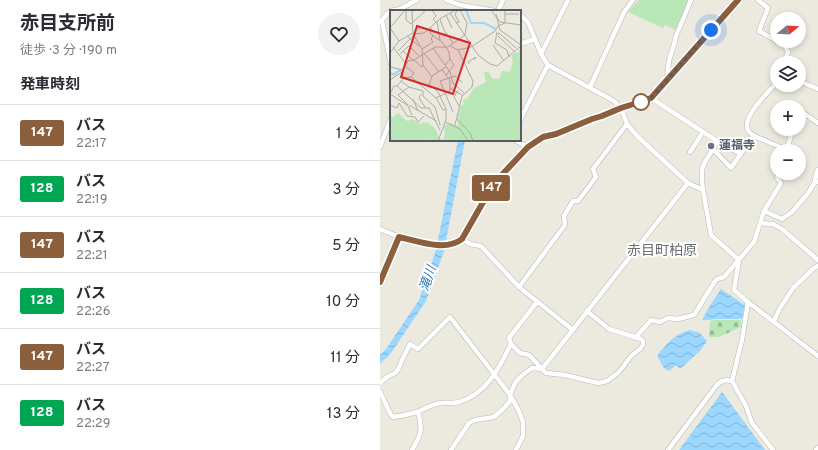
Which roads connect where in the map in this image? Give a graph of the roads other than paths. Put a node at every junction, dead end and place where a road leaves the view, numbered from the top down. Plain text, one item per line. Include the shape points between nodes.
1 (417, 0) edge
2 (446, 0) edge
3 (503, 0) edge
4 (568, 0) edge
5 (633, 0) edge
6 (691, 0) edge
7 (738, 0) edge
8 (758, 0) edge
9 (474, 9) edge
10 (396, 10) edge
11 (484, 10) edge
12 (496, 10) edge
13 (390, 12) edge
14 (521, 17) edge
15 (381, 22) edge
16 (770, 37) edge
17 (534, 39) junction
18 (521, 43) edge
19 (541, 54) junction
20 (390, 60) edge
21 (548, 65) junction
22 (667, 79) junction
23 (806, 84) edge
24 (590, 87) junction
25 (818, 89) edge
26 (770, 92) edge
27 (651, 98) junction
28 (621, 108) junction
29 (806, 115) edge
30 (521, 118) edge
31 (390, 121) edge
32 (818, 123) edge
33 (627, 124) junction
34 (704, 132) junction
35 (754, 136) junction
36 (517, 141) edge
37 (717, 141) junction
38 (772, 144) edge
39 (380, 147) edge
40 (528, 147) junction
41 (713, 149) junction
42 (690, 152) dead end
43 (741, 154) junction
44 (818, 170) edge
45 (779, 180) edge
46 (816, 182) edge
47 (688, 183) junction
48 (703, 190) junction
49 (764, 211) junction
50 (760, 223) junction
51 (380, 229) edge
52 (399, 237) junction
53 (462, 239) junction
54 (738, 260) junction
55 (818, 260) edge
56 (818, 266) edge
57 (380, 282) edge
58 (519, 287) junction
59 (537, 302) junction
60 (748, 302) junction
61 (587, 311) junction
62 (774, 321) junction
63 (572, 330) junction
64 (635, 338) junction
65 (511, 344) junction
66 (818, 356) edge
67 (542, 369) junction
68 (494, 375) junction
69 (732, 381) junction
70 (380, 383) edge
71 (380, 392) edge
72 (510, 395) junction
73 (418, 412) junction
74 (818, 448) edge
75 (412, 450) edge
76 (451, 450) edge
77 (516, 450) edge
78 (668, 450) edge
79 (773, 450) edge
80 (816, 450) edge

1 - 10 street
2 - 9 street
3 - 12 street
4 - 19 street
5 - 24 street via 624,12
6 - 22 street via 676,36
7 - 22 main road
8 - 16 street via 768,8 759,31
9 - 11 street
13 - 15 street
14 - 17 street via 528,22
15 - 20 street
17 - 18 street
17 - 19 street
19 - 21 street
21 - 24 street
21 - 30 street
22 - 27 main road
23 - 25 street
24 - 28 street
26 - 35 street via 753,109 748,120 748,132
27 - 28 main road
27 - 34 street
28 - 33 street
28 - 40 main road via 543,137
29 - 32 street
31 - 39 street
33 - 47 street
33 - 58 street via 593,169 596,177 564,216 565,225
34 - 37 street
34 - 42 street
35 - 38 street
35 - 43 street
36 - 40 street
37 - 41 street
37 - 43 street
40 - 53 main road via 497,180
41 - 43 street via 731,168
41 - 48 street via 702,165
44 - 46 street
45 - 49 street via 781,182
46 - 49 street via 792,212 782,219
47 - 48 street
47 - 61 street
48 - 54 street via 711,235
49 - 50 street
50 - 54 street via 754,242
50 - 55 street via 773,224 782,229
51 - 52 street
52 - 53 main road via 435,246 452,244
52 - 57 main road
53 - 58 street via 480,246
54 - 60 street via 734,290
54 - 64 street via 724,278 715,281 694,315 678,319 668,318 660,322 652,320
56 - 62 street via 793,288
58 - 59 street
59 - 63 street
59 - 65 street via 509,338
60 - 62 street
60 - 69 street
61 - 63 street
61 - 64 street via 609,329
62 - 66 street
63 - 67 street
64 - 67 street via 641,339 643,345 619,372 607,381 598,383 546,373
65 - 67 street
65 - 68 street
67 - 72 street via 532,368 520,377
68 - 70 street via 450,317 418,349 410,344 399,368
68 - 72 street
68 - 73 street via 473,396 460,402 441,402
69 - 78 street via 727,379 716,386
69 - 79 street via 752,423
71 - 73 street via 393,417
72 - 76 street via 510,401 494,417 469,423
72 - 77 street via 523,422 523,436
73 - 75 street via 421,431
74 - 80 street

